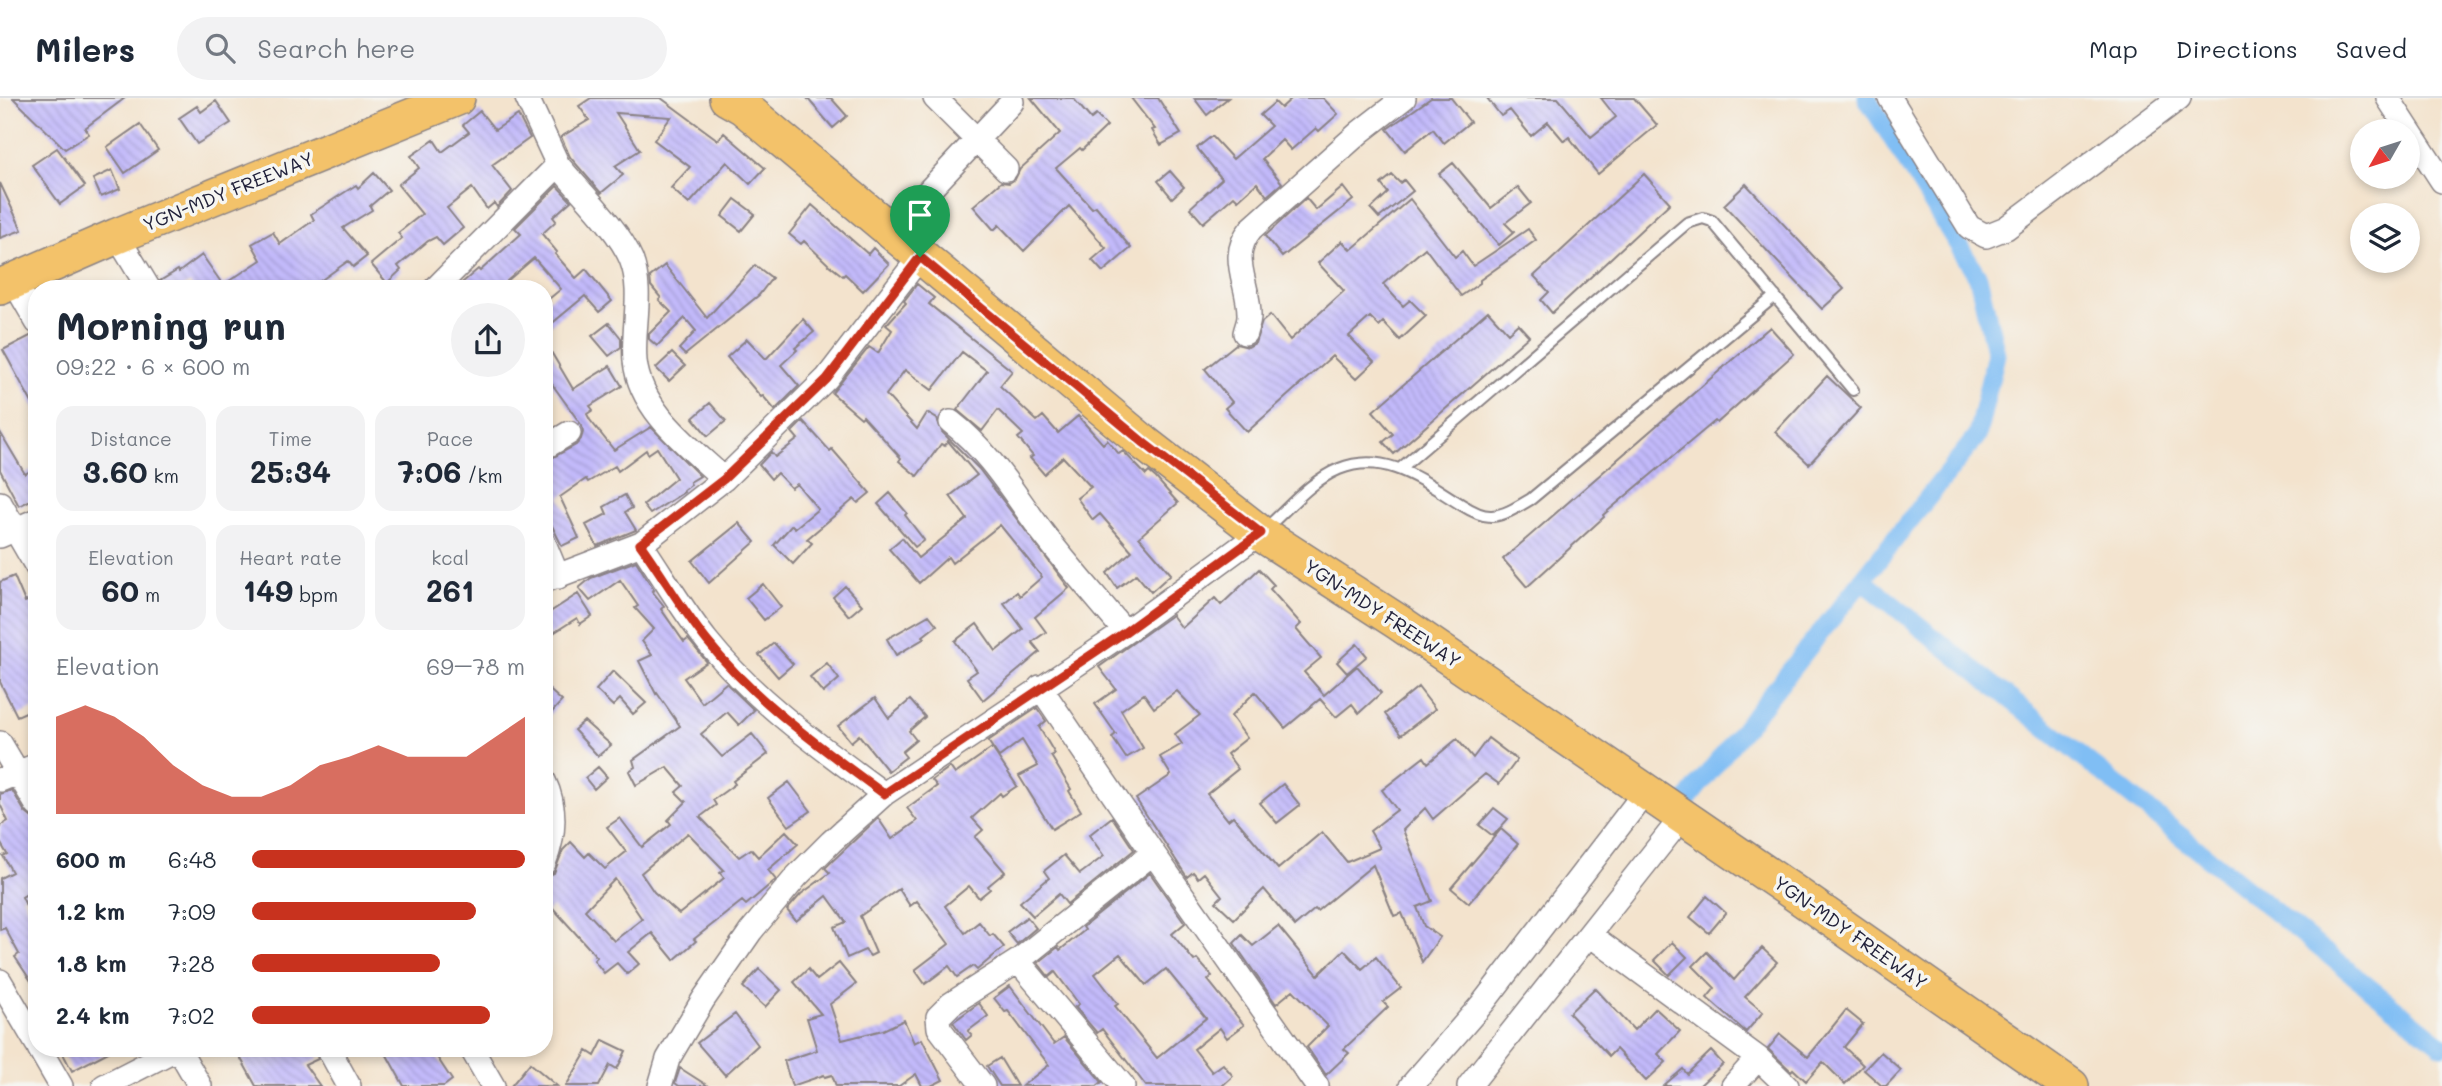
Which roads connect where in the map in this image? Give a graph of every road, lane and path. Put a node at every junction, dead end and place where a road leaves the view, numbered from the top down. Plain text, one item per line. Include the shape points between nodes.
1 (457, 98) edge
2 (527, 98) edge
3 (935, 98) edge
4 (1404, 98) edge
5 (1890, 98) edge
6 (2179, 98) edge
7 (2388, 98) edge
8 (742, 101) edge
9 (1012, 102) dead end
10 (976, 139) junction
11 (558, 165) junction
12 (1006, 169) dead end
13 (2442, 181) edge
14 (890, 232) junction
15 (117, 236) junction
16 (920, 257) junction
17 (144, 280) edge
18 (444, 280) edge
19 (7, 285) edge
20 (1775, 296) junction
21 (28, 310) edge
22 (1245, 333) dead end
23 (1853, 390) dead end
24 (951, 422) dead end
25 (569, 433) dead end
26 (553, 443) edge
27 (1401, 468) junction
28 (724, 479) junction
29 (0, 503) edge
30 (28, 524) edge
31 (7, 533) edge
32 (1261, 533) junction
33 (640, 544) junction
34 (28, 557) edge
35 (553, 578) edge
36 (1125, 632) junction
37 (1040, 687) junction
38 (0, 743) edge
39 (18, 773) edge
40 (28, 790) edge
41 (1646, 791) junction
42 (884, 794) junction
43 (553, 809) edge
44 (1682, 816) junction
45 (553, 832) edge
46 (1153, 853) junction
47 (1590, 935) junction
48 (1018, 961) junction
49 (0, 981) edge
50 (28, 1029) edge
51 (44, 1057) edge
52 (160, 1057) edge
53 (183, 1057) edge
54 (333, 1057) edge
55 (476, 1057) edge
56 (1758, 1058) junction
57 (61, 1086) edge
58 (104, 1086) edge
59 (200, 1086) edge
60 (349, 1086) edge
61 (493, 1086) edge
62 (660, 1086) edge
63 (983, 1086) edge
64 (1123, 1086) edge
65 (1317, 1086) edge
66 (1411, 1086) edge
67 (1469, 1086) edge
68 (1733, 1086) edge
69 (1787, 1086) edge
70 (2071, 1086) edge

1 - 15 main road, YGN-MDY FREEWAY
2 - 11 street
3 - 10 street
4 - 22 street via 1242,240 1239,265 1249,317
5 - 6 street via 1963,218 1986,236 2006,228
7 - 13 street
8 - 14 main road, YGN-MDY FREEWAY
9 - 10 street
10 - 12 street
10 - 14 street
11 - 18 street
11 - 28 street via 617,236 631,260 638,291 635,362 653,408
14 - 16 main road, YGN-MDY FREEWAY
15 - 17 street
15 - 19 main road, YGN-MDY FREEWAY
16 - 28 street via 827,379
16 - 32 main road, YGN-MDY FREEWAY via 1144,443
19 - 21 street
20 - 23 lane
20 - 27 lane via 1531,499 1507,512 1490,517 1472,511
20 - 27 lane via 1712,221 1703,218 1687,223
24 - 36 street via 969,435
25 - 26 street
27 - 32 lane via 1360,464 1340,469 1320,480
28 - 33 street
29 - 31 street
30 - 31 street
31 - 34 street
32 - 36 street
32 - 41 main road, YGN-MDY FREEWAY
33 - 35 street
33 - 42 street via 708,642 749,685 794,727
36 - 37 street
37 - 42 street
37 - 46 street
38 - 39 street
39 - 40 street
41 - 44 main road, YGN-MDY FREEWAY
41 - 66 street via 1483,1003
42 - 62 street via 797,876 751,931 668,1059
43 - 45 street
44 - 47 street
44 - 70 main road, YGN-MDY FREEWAY
46 - 48 street
46 - 65 street
47 - 56 street
47 - 67 street
48 - 63 street via 938,1017 939,1028
48 - 64 street
49 - 50 street
51 - 57 street
52 - 58 street
53 - 59 street
54 - 60 street
55 - 61 street
56 - 68 street
56 - 69 street

